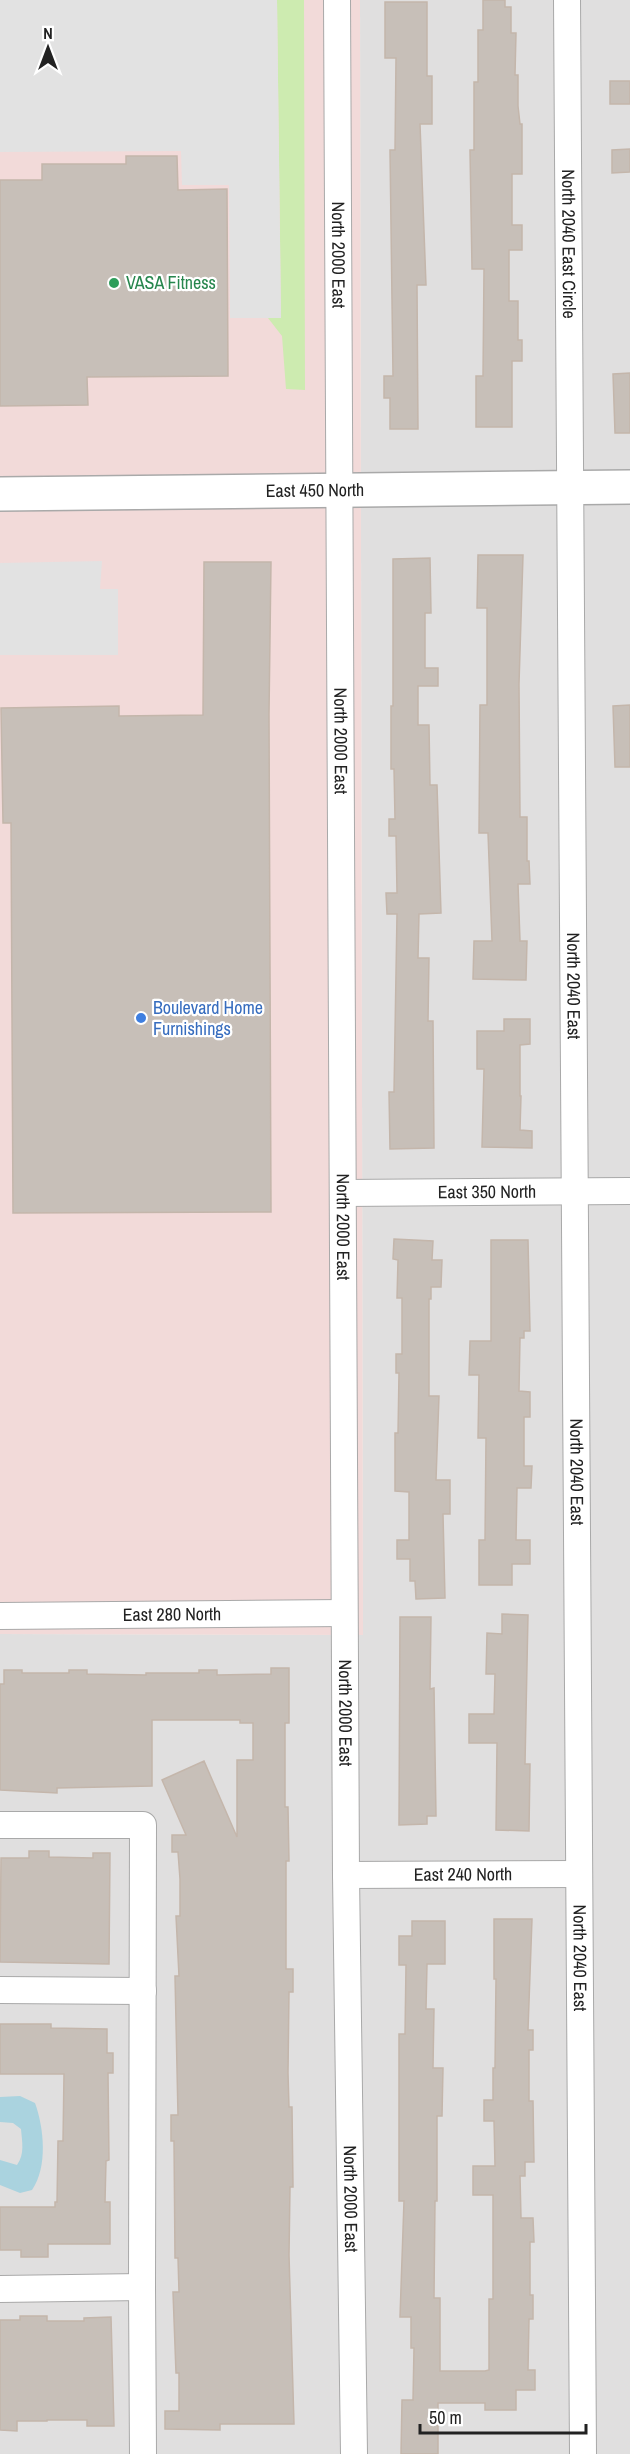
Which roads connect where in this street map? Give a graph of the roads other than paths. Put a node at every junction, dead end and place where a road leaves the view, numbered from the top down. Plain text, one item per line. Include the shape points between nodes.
1 (337, 0) edge
2 (567, 0) edge
3 (630, 487) edge
4 (570, 488) junction
5 (339, 490) junction
6 (0, 494) edge
7 (575, 1191) junction
8 (630, 1191) edge
9 (343, 1193) junction
10 (344, 1613) junction
11 (0, 1616) edge
12 (0, 1825) edge
13 (579, 1874) junction
14 (345, 1875) junction
15 (0, 1990) edge
16 (143, 1991) junction
17 (142, 2288) junction
18 (0, 2289) edge
19 (143, 2454) edge
20 (354, 2454) edge
21 (583, 2454) edge

1 - 5 street, North 2000 East
2 - 4 street, North 2040 East Circle
3 - 4 street, East 450 North
4 - 5 street, East 450 North
4 - 7 street, North 2040 East
5 - 6 street, East 450 North
5 - 9 street, North 2000 East
7 - 8 street, East 350 North
7 - 9 street, East 350 North
7 - 13 street, North 2040 East
9 - 10 street, North 2000 East
10 - 11 street, East 280 North
10 - 14 street, North 2000 East
12 - 16 street via 143,1826
13 - 14 street, East 240 North
13 - 21 street, North 2040 East
14 - 20 street, North 2000 East
15 - 16 street
16 - 17 street
17 - 18 street
17 - 19 street

